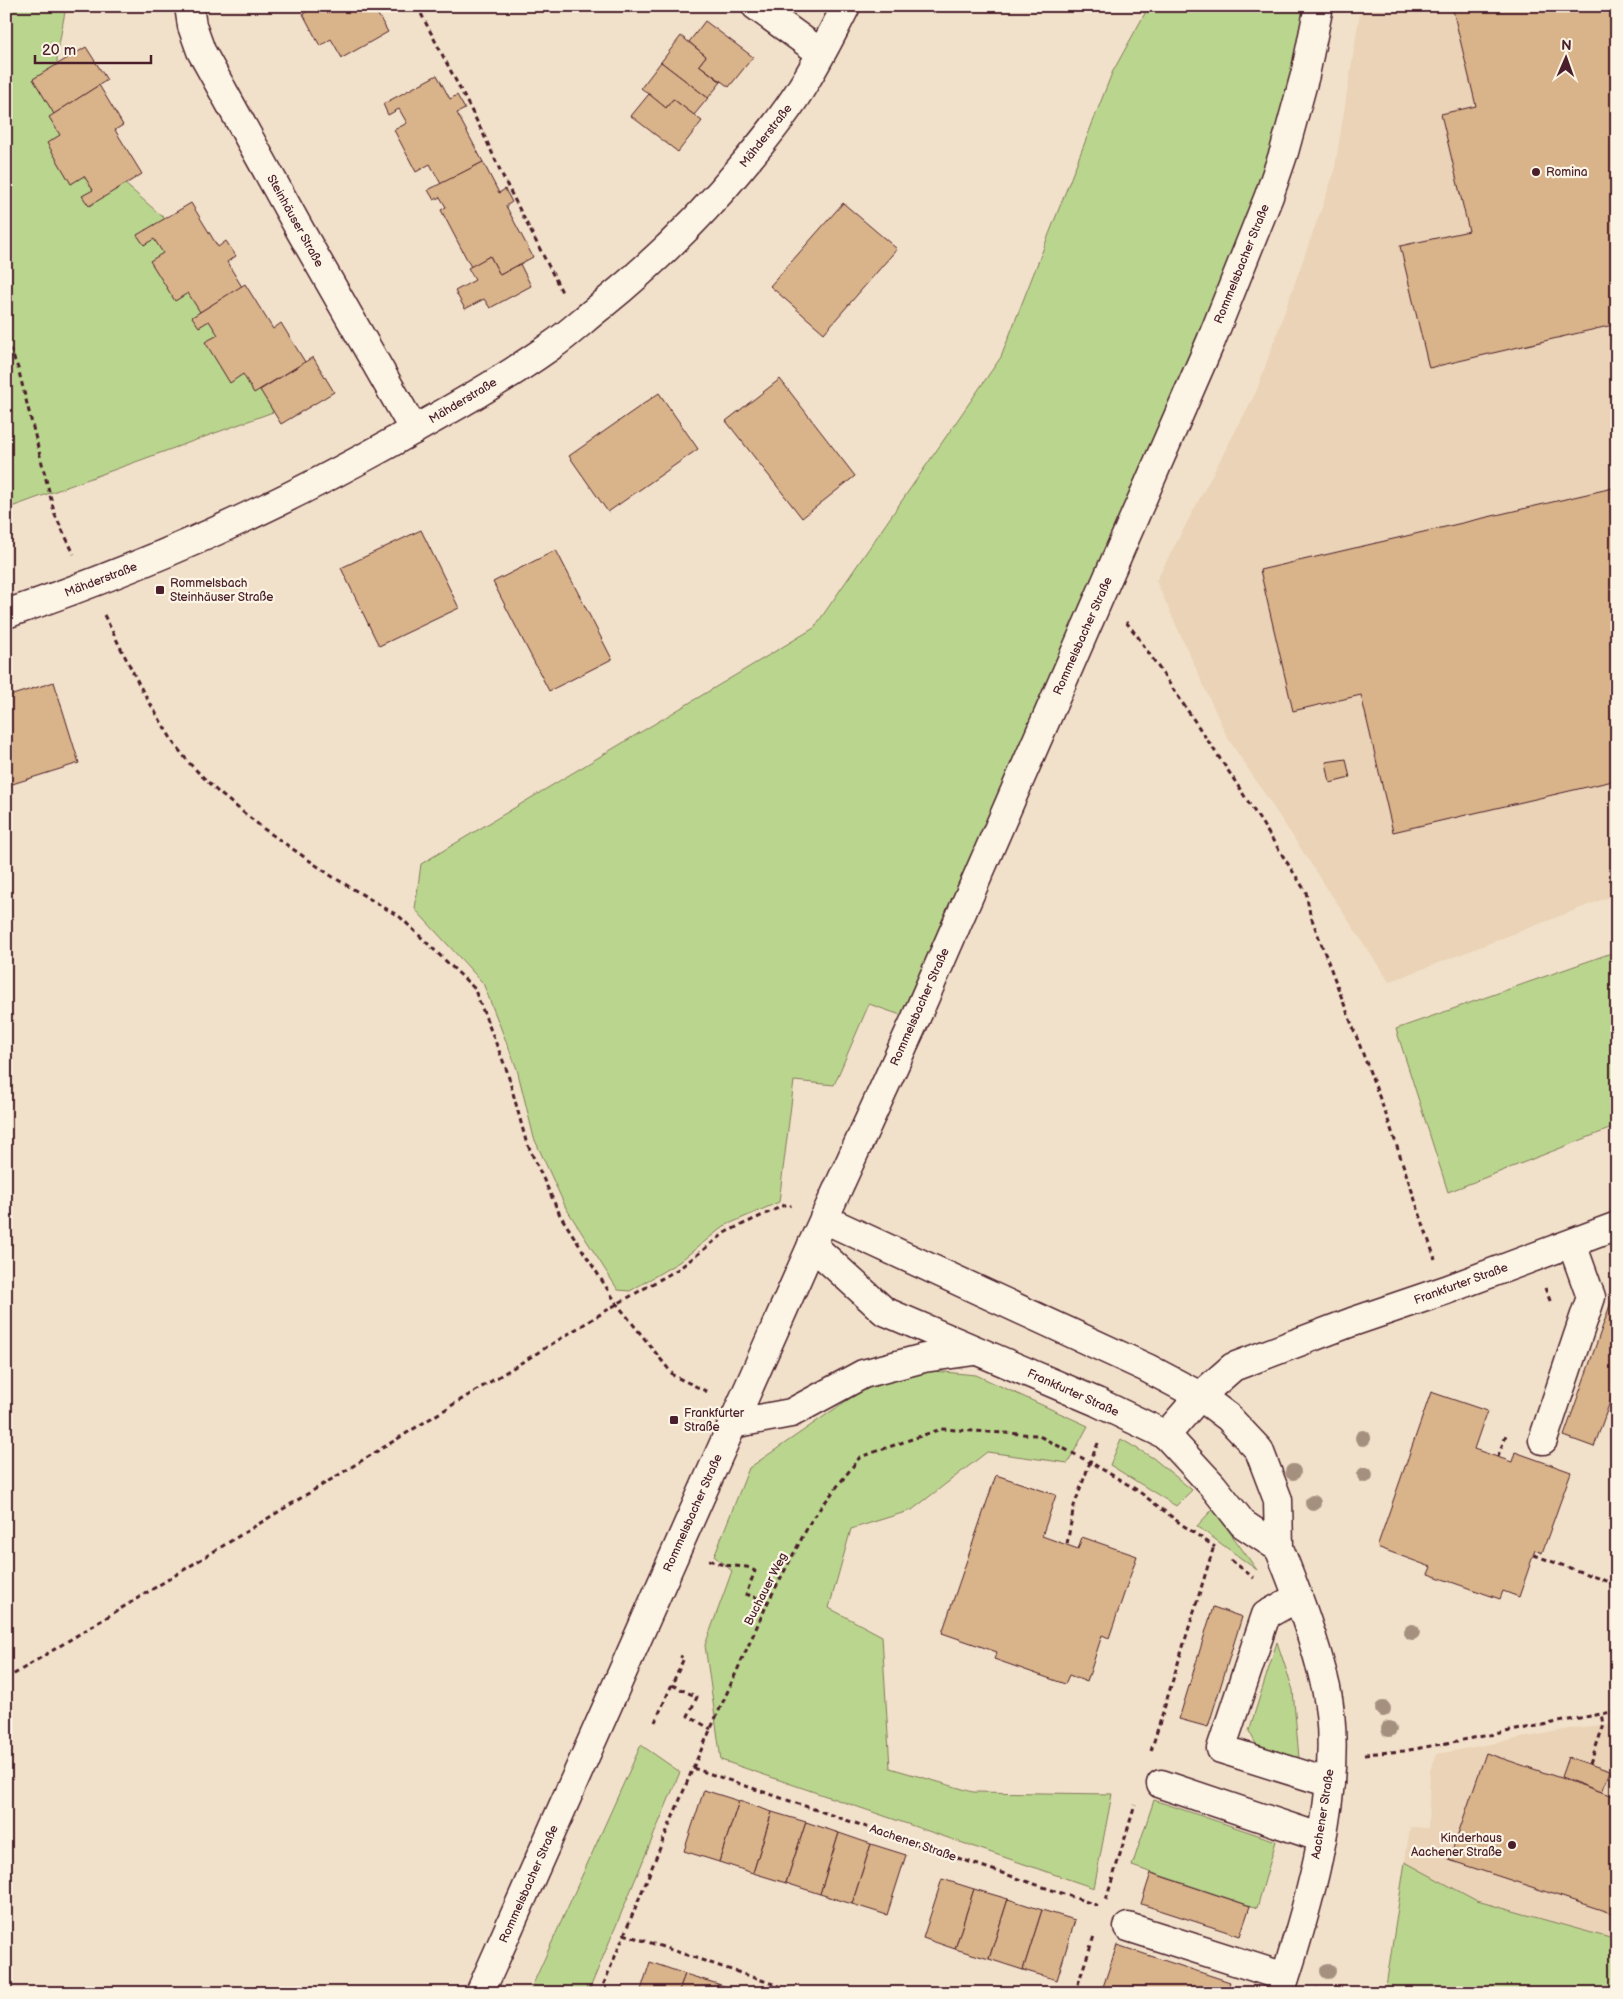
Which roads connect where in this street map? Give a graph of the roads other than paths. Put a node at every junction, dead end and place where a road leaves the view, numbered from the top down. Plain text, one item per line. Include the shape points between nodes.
1 (189, 6) edge
2 (756, 6) edge
3 (846, 6) edge
4 (1320, 6) edge
5 (821, 53) junction
6 (414, 430) junction
7 (6, 614) edge
8 (824, 1219) junction
9 (1617, 1226) edge
10 (1572, 1244) junction
11 (812, 1245) junction
12 (974, 1351) junction
13 (1200, 1396) junction
14 (736, 1416) junction
15 (1166, 1435) junction
16 (1544, 1440) dead end
17 (1278, 1548) junction
18 (1298, 1597) junction
19 (1330, 1783) junction
20 (1161, 1784) dead end
21 (1322, 1838) junction
22 (1128, 1927) road end
23 (1282, 1985) edge
24 (480, 1993) edge

1 - 6 street, Steinhäuser Straße via 192,26 206,59 300,232
2 - 5 street
3 - 5 street, Mähderstraße
4 - 8 street, Rommelsbacher Straße via 1295,114 1269,196 1211,341 923,1002
5 - 6 street, Mähderstraße via 786,111 713,201 655,260 552,346
6 - 7 street, Mähderstraße via 280,502 191,544
8 - 11 street, Rommelsbacher Straße
8 - 13 street via 1147,1368
9 - 10 street, Frankfurter Straße
10 - 13 street, Frankfurter Straße via 1233,1367
10 - 16 street via 1591,1298
11 - 12 street, Frankfurter Straße via 884,1311
11 - 14 street, Rommelsbacher Straße
12 - 14 street via 924,1358 863,1374 791,1412
12 - 15 street, Frankfurter Straße via 1097,1402
13 - 15 street, Frankfurter Straße
13 - 17 street, Aachener Straße via 1228,1417 1259,1450 1278,1500
14 - 24 street, Rommelsbacher Straße
15 - 17 street via 1243,1524
17 - 18 street, Aachener Straße
18 - 19 street, Aachener Straße via 1326,1689
18 - 19 street via 1266,1615 1222,1749
19 - 21 street, Aachener Straße
20 - 21 street
21 - 23 street, Aachener Straße via 1296,1945
22 - 23 street

